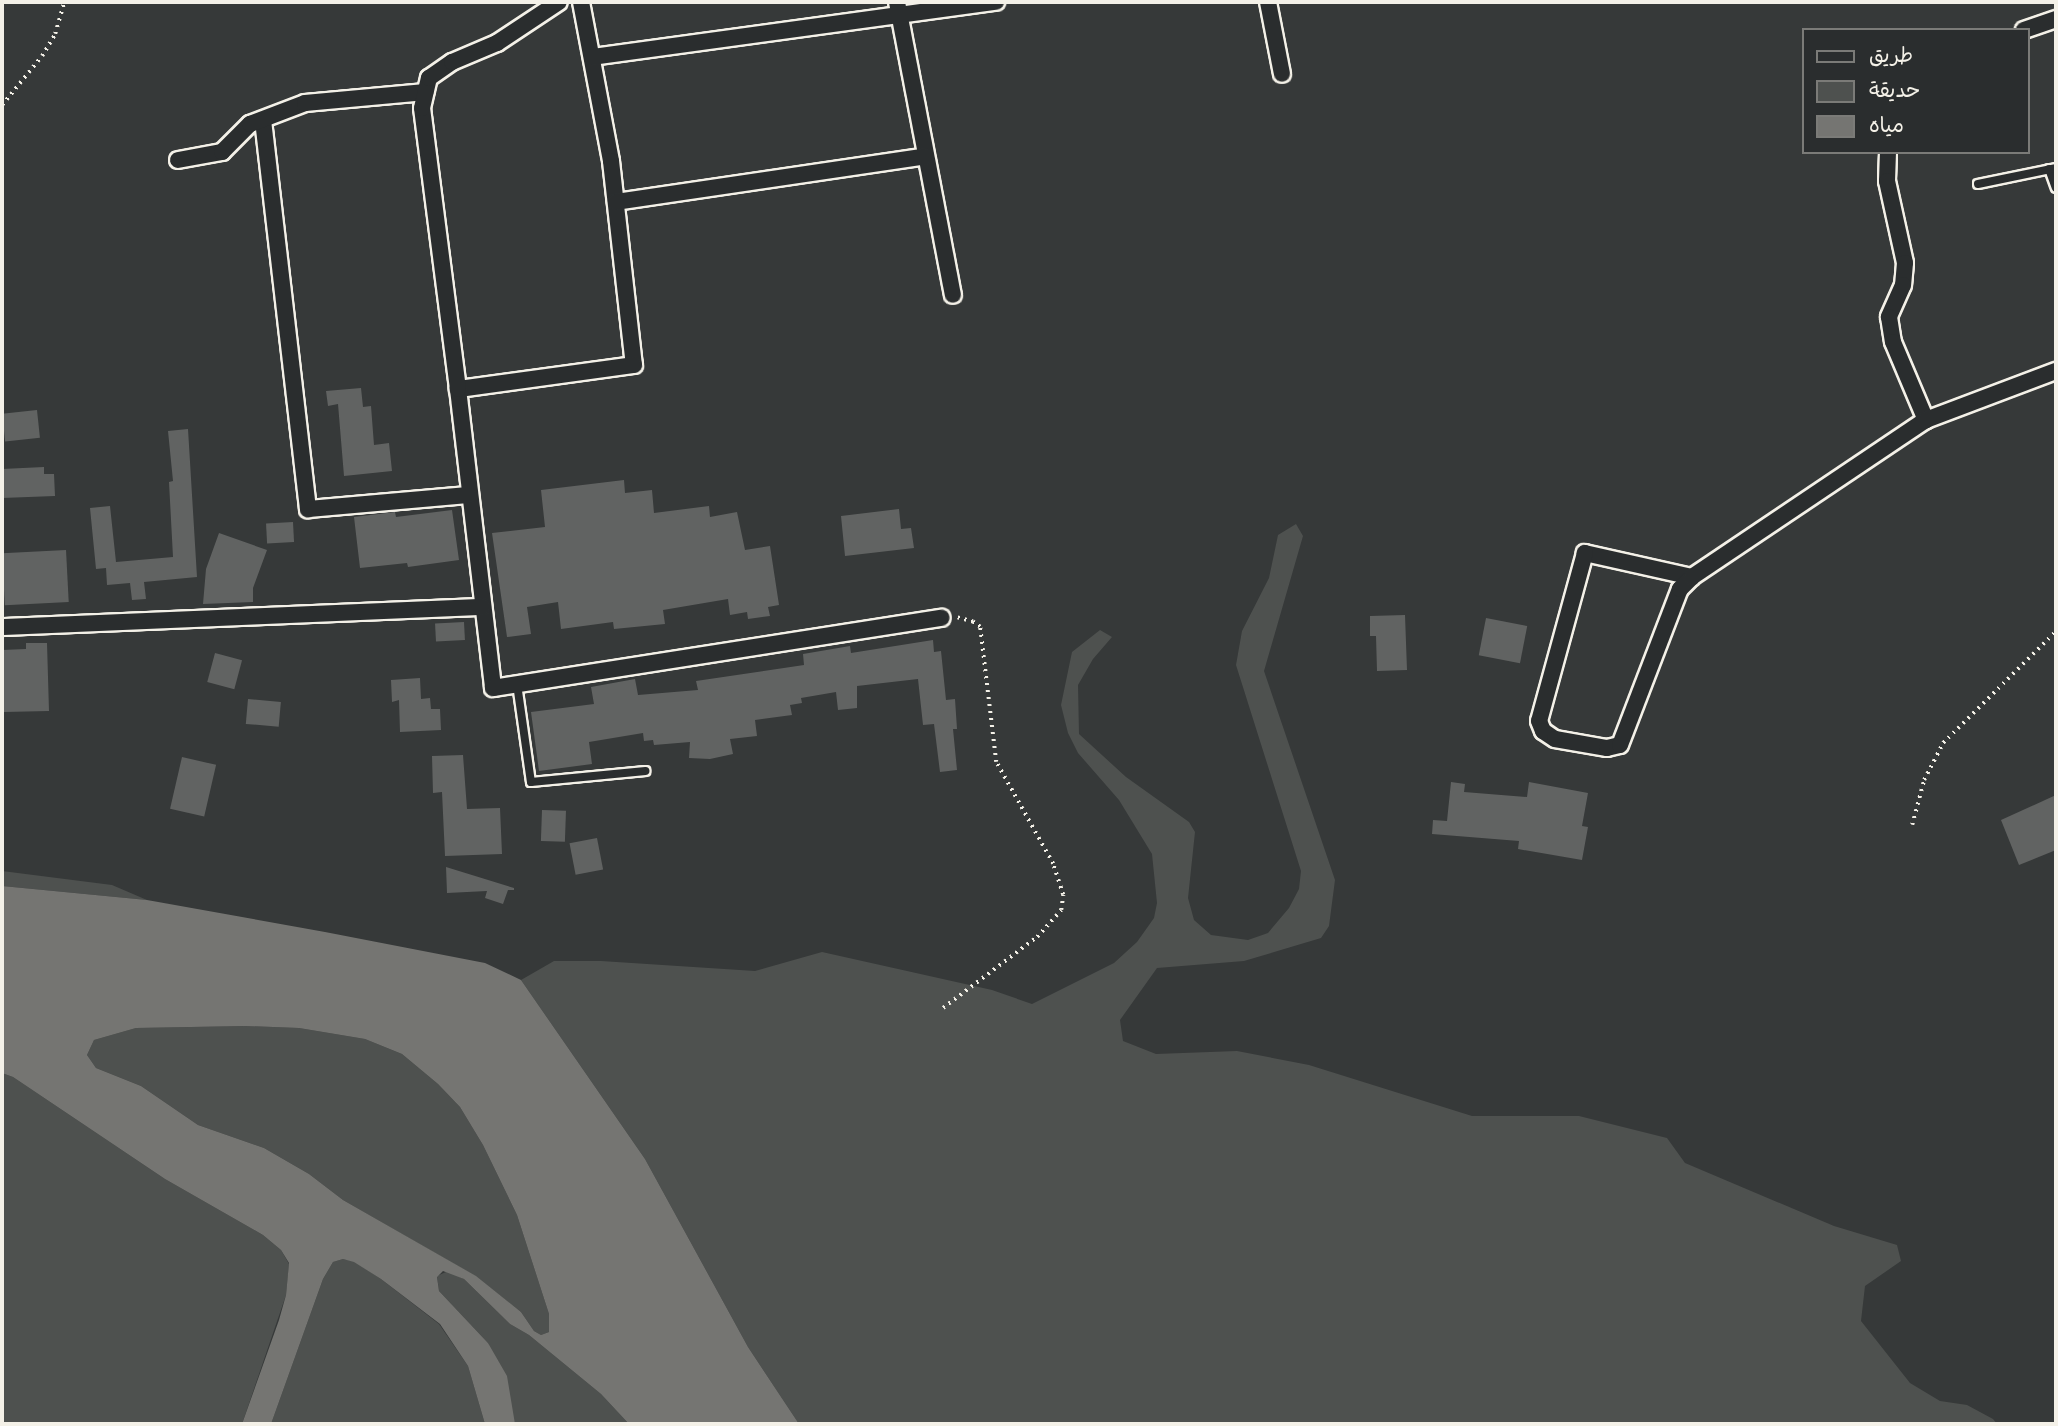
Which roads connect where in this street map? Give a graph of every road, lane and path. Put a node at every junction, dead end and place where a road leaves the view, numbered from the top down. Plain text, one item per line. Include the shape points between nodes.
1 (64, 2) edge
2 (559, 2) edge
3 (581, 2) edge
4 (996, 2) edge
5 (1268, 2) edge
6 (898, 9) edge
7 (2056, 19) edge
8 (2030, 28) edge
9 (592, 57) junction
10 (1282, 74) dead end
11 (425, 92) junction
12 (2, 105) edge
13 (263, 120) junction
14 (1888, 154) edge
15 (926, 156) junction
16 (178, 160) dead end
17 (2053, 168) edge
18 (1978, 184) dead end
19 (2056, 188) edge
20 (615, 202) junction
21 (953, 295) dead end
22 (2056, 371) edge
23 (458, 389) junction
24 (1926, 420) junction
25 (468, 495) junction
26 (1692, 577) junction
27 (483, 607) junction
28 (942, 618) joint
29 (2, 627) edge
30 (2056, 631) edge
31 (517, 684) junction
32 (645, 772) dead end
33 (1912, 825) dead end
34 (943, 1008) dead end

1 - 12 path via 55,34 42,56
2 - 11 street via 497,43 452,62 429,78
3 - 9 street
4 - 6 street
5 - 10 street
6 - 9 street
6 - 15 street
7 - 8 street
9 - 20 street
11 - 13 street via 305,103
11 - 23 street via 422,108
13 - 16 street via 250,124 222,152
13 - 25 street via 308,509
14 - 24 street via 1887,181 1905,263 1903,285 1889,317 1893,342
15 - 20 street
15 - 21 street
17 - 18 lane
17 - 19 lane
20 - 23 street via 634,365
22 - 24 street
23 - 25 street
24 - 26 street
25 - 27 street
26 - 26 street via 1584,553 1539,721 1543,731 1555,739 1607,748 1620,745 1680,589
27 - 29 street
27 - 31 street via 493,688
28 - 31 street
28 - 34 path via 963,619 980,627 996,762 1053,864 1063,895 1061,910 1037,937
30 - 33 path via 1943,743 1924,780
31 - 32 lane via 531,782

